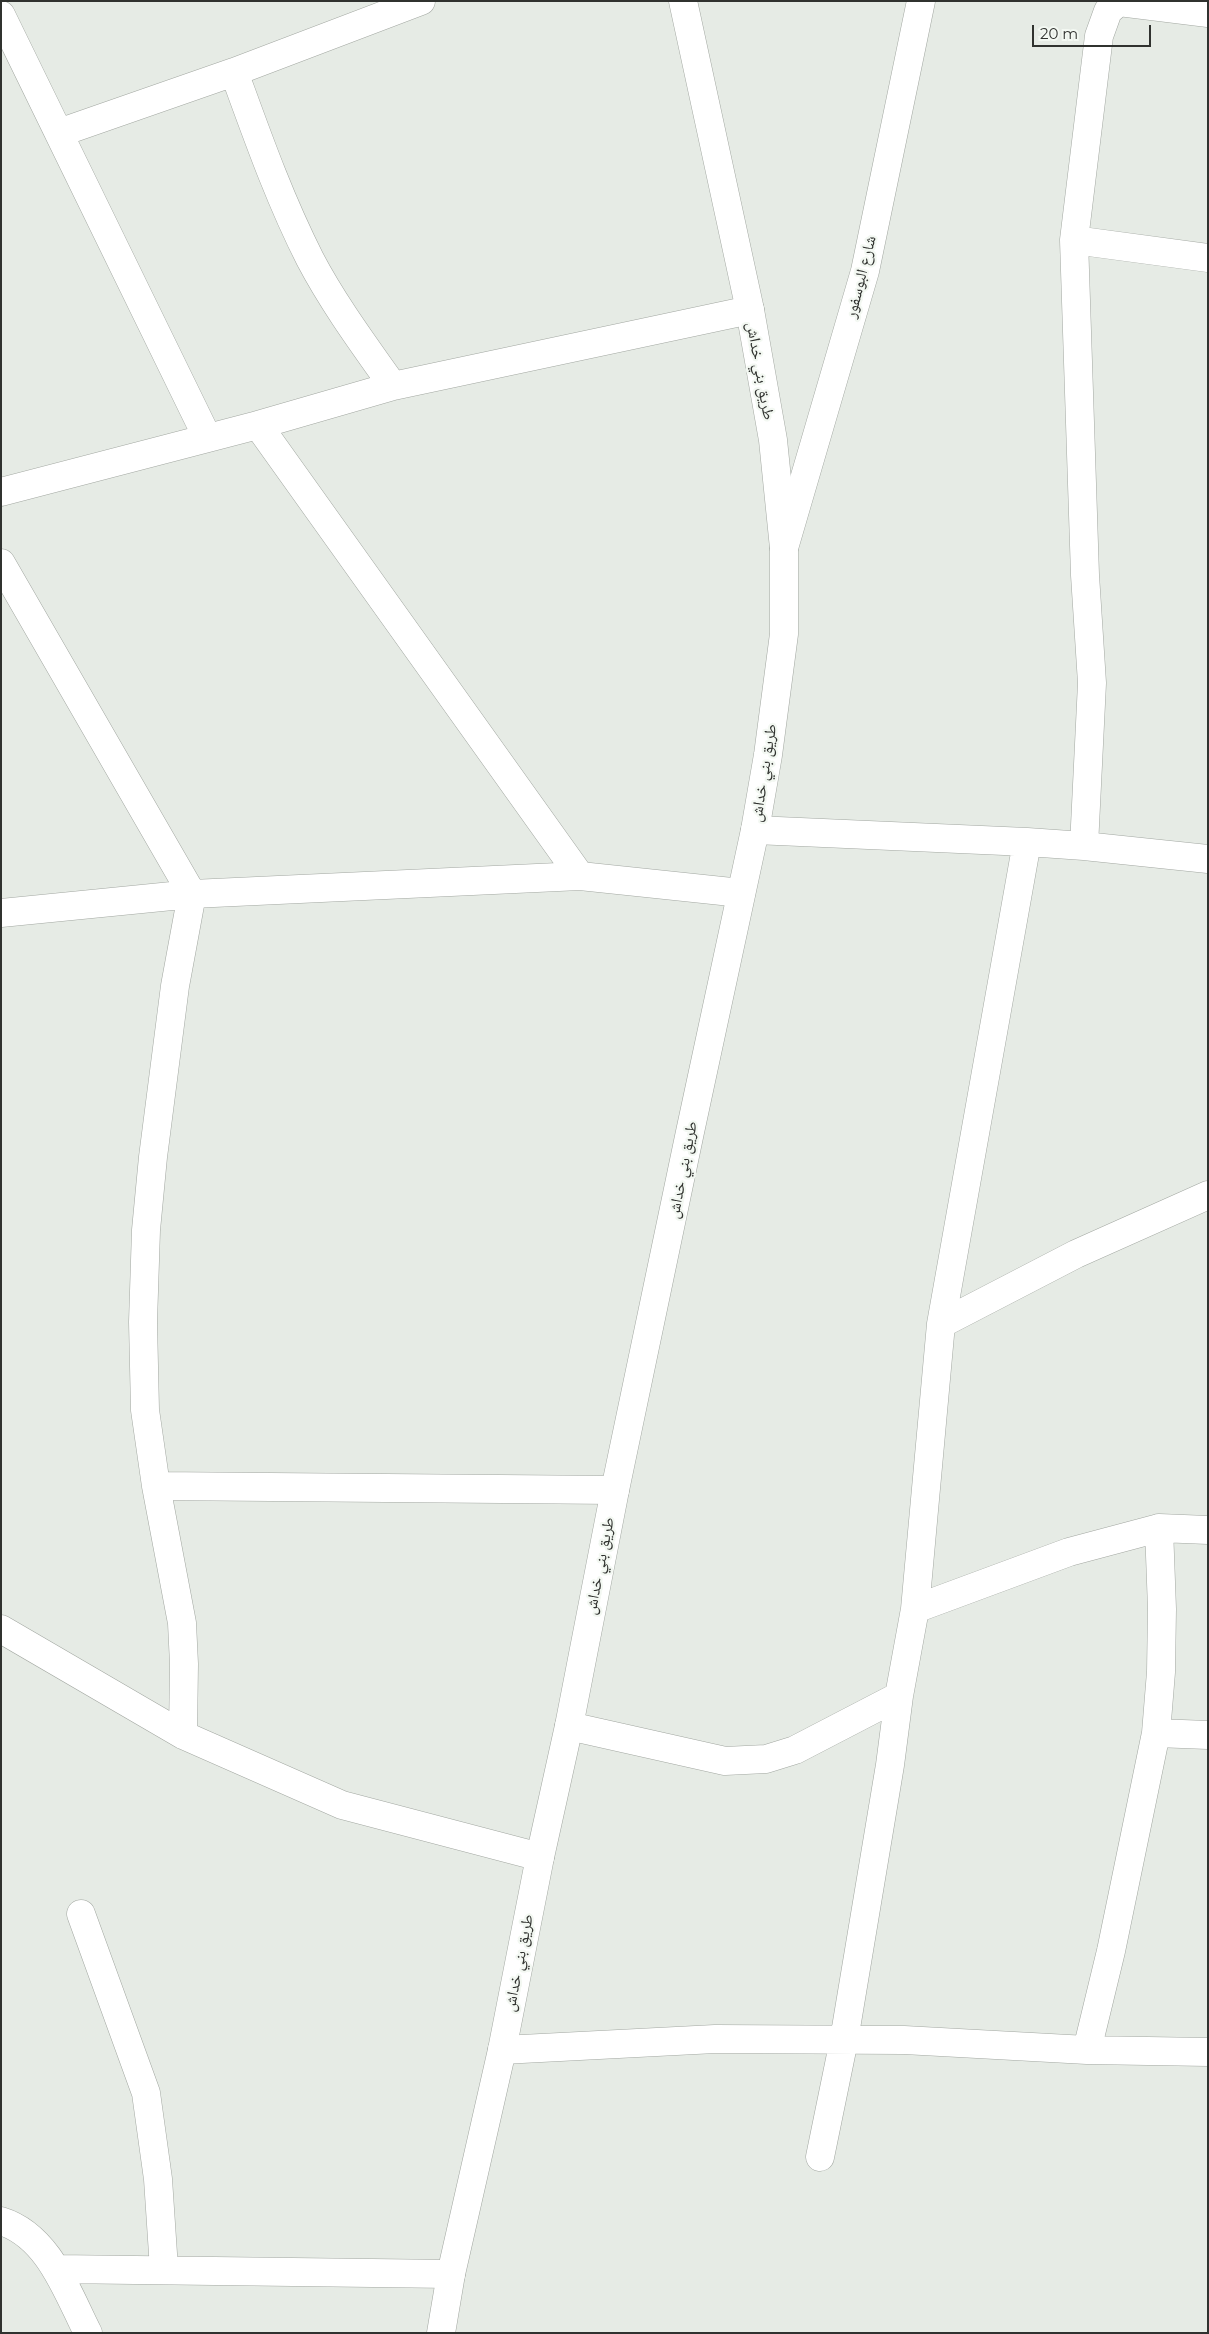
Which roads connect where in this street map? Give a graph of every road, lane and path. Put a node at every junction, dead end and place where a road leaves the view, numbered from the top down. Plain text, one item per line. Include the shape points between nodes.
1 (421, 1) edge
2 (683, 1) edge
3 (921, 1) edge
4 (1119, 2) edge
5 (1208, 13) edge
6 (1, 15) edge
7 (234, 72) junction
8 (59, 133) junction
9 (1074, 240) junction
10 (1208, 258) edge
11 (750, 310) junction
12 (393, 386) junction
13 (258, 425) junction
14 (207, 437) junction
15 (1, 492) edge
16 (784, 548) junction
17 (1, 563) edge
18 (755, 830) junction
19 (1027, 842) junction
20 (1084, 846) junction
21 (1208, 859) edge
22 (580, 876) junction
23 (741, 893) junction
24 (192, 894) junction
25 (1, 913) edge
26 (1208, 1195) edge
27 (941, 1324) junction
28 (156, 1486) junction
29 (616, 1490) junction
30 (1159, 1528) junction
31 (1208, 1530) edge
32 (915, 1609) junction
33 (1, 1629) edge
34 (899, 1696) junction
35 (569, 1726) junction
36 (1156, 1733) junction
37 (183, 1735) junction
38 (1208, 1735) edge
39 (540, 1857) junction
40 (81, 1914) dead end
41 (844, 2040) junction
42 (502, 2050) junction
43 (1087, 2050) junction
44 (1208, 2052) edge
45 (820, 2157) dead end
46 (1, 2220) edge
47 (56, 2269) junction
48 (164, 2269) junction
49 (451, 2274) junction
50 (88, 2333) edge
51 (441, 2333) edge

1 - 7 street
2 - 11 street, طريق بني خداش
3 - 16 street, شارع البوسفور via 864,271
4 - 5 street
4 - 9 street via 1108,11 1099,36
6 - 8 street
7 - 8 street
7 - 12 street via 279,194 311,260
8 - 14 street
9 - 10 street
9 - 20 street via 1084,558 1092,683
11 - 12 street
11 - 16 street, طريق بني خداش via 773,440
12 - 13 street
13 - 14 street
13 - 22 street
14 - 15 street
16 - 18 street, طريق بني خداش via 784,634
17 - 24 street
18 - 19 street
18 - 23 street, طريق بني خداش
19 - 20 street
19 - 27 street
20 - 21 street
22 - 23 street
22 - 24 street
23 - 29 street, طريق بني خداش
24 - 25 street
24 - 28 street via 165,1061 146,1230 145,1410
26 - 27 street via 1076,1254
27 - 32 street
28 - 29 street
28 - 37 street via 182,1623
29 - 35 street, طريق بني خداش
30 - 31 street
30 - 32 street via 1069,1552
30 - 36 street via 1162,1609
32 - 34 street
33 - 37 street
34 - 35 street via 796,1750 766,1759 725,1761
34 - 41 street
35 - 39 street, طريق بني خداش
36 - 38 street
36 - 43 street
37 - 39 street via 342,1804
39 - 42 street, طريق بني خداش
40 - 48 street via 146,2093 158,2179
41 - 42 street via 715,2039
41 - 43 street via 967,2041
41 - 45 street
42 - 49 street, طريق بني خداش
43 - 44 street
46 - 47 street via 15,2225 33,2238
47 - 48 street
47 - 50 street
48 - 49 street
49 - 51 street, طريق بني خداش

